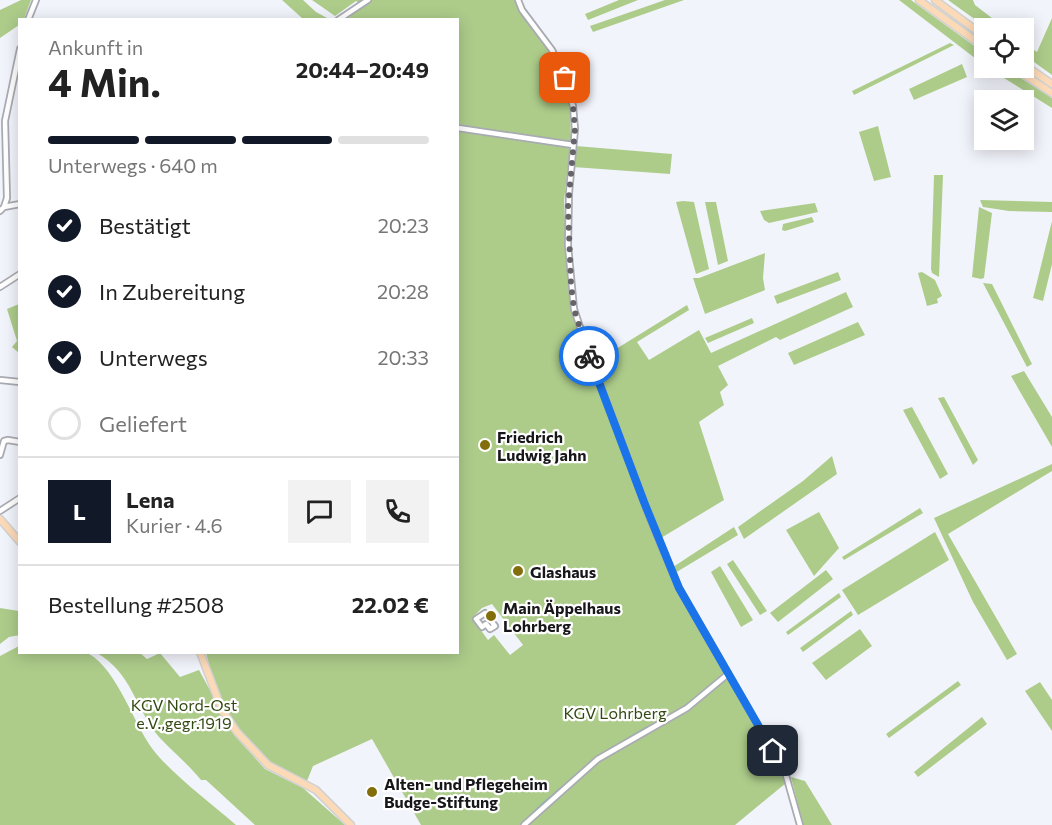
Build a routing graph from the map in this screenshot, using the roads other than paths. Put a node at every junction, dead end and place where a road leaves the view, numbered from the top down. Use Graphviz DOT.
graph roads {
  1 [pos="36,0"];
  2 [pos="368,0"];
  3 [pos="518,0"];
  4 [pos="919,0"];
  5 [pos="935,0"];
  6 [pos="29,18"];
  7 [pos="341,18"];
  8 [pos="974,29"];
  9 [pos="974,40"];
  10 [pos="18,59"];
  11 [pos="1034,72"];
  12 [pos="1029,78"];
  13 [pos="1052,84"];
  14 [pos="1052,93"];
  15 [pos="459,128"];
  16 [pos="573,145"];
  17 [pos="6,160"];
  18 [pos="0,161"];
  19 [pos="18,205"];
  20 [pos="2,209"];
  21 [pos="18,275"];
  22 [pos="0,287"];
  23 [pos="0,380"];
  24 [pos="18,382"];
  25 [pos="18,442"];
  26 [pos="0,455"];
  27 [pos="18,499"];
  28 [pos="0,511"];
  29 [pos="0,519"];
  30 [pos="18,540"];
  31 [pos="201,654"];
  32 [pos="728,674"];
  33 [pos="351,825"];
  34 [pos="524,825"];
  35 [pos="800,825"];
  1 -- 6 [label="street"];
  2 -- 7 [label="street"];
  3 -- 16 [label="street"];
  4 -- 9 [label="main road"];
  5 -- 8 [label="main road"];
  10 -- 17 [label="street"];
  11 -- 13 [label="main road"];
  12 -- 14 [label="main road"];
  15 -- 16 [label="street"];
  16 -- 32 [label="street"];
  17 -- 18 [label="street"];
  17 -- 20 [label="street"];
  19 -- 20 [label="street"];
  21 -- 22 [label="street"];
  23 -- 24 [label="street"];
  25 -- 26 [label="street"];
  27 -- 28 [label="street"];
  29 -- 30 [label="main road"];
  31 -- 33 [label="main road"];
  32 -- 34 [label="street"];
  32 -- 35 [label="street"];
}
